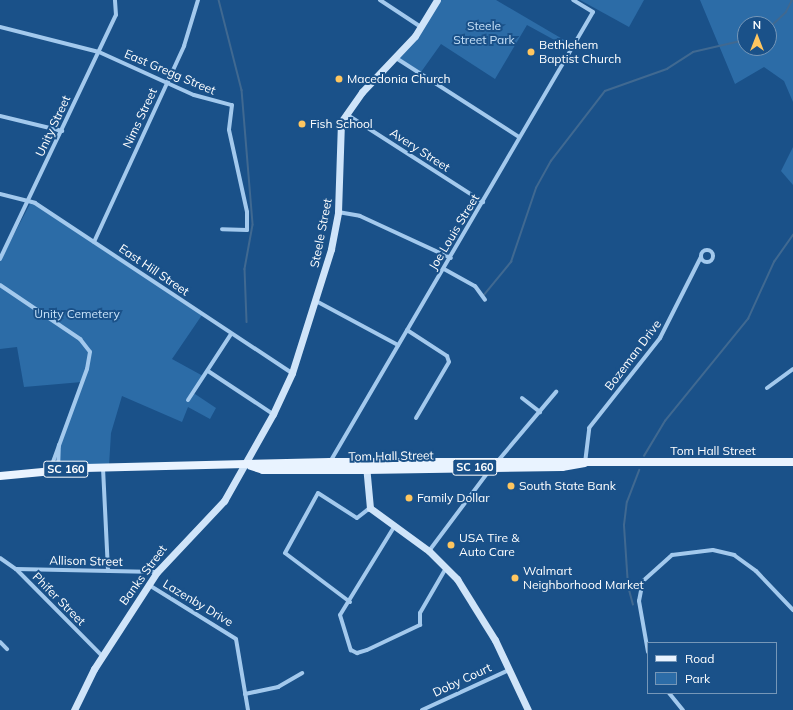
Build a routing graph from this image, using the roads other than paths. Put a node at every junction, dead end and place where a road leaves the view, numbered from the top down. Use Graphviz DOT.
graph roads {
  1 [pos="115,0"];
  2 [pos="198,0"];
  3 [pos="380,0"];
  4 [pos="437,0"];
  5 [pos="573,0"];
  6 [pos="0,27"];
  7 [pos="421,27"];
  8 [pos="99,52"];
  9 [pos="396,58"];
  10 [pos="167,84"];
  11 [pos="346,114"];
  12 [pos="0,116"];
  13 [pos="62,132"];
  14 [pos="519,137"];
  15 [pos="0,194"];
  16 [pos="30,201"];
  17 [pos="483,202"];
  18 [pos="338,212"];
  19 [pos="222,229"];
  20 [pos="94,242"];
  21 [pos="701,257"];
  22 [pos="451,258"];
  23 [pos="0,259"];
  24 [pos="444,269"];
  25 [pos="0,284"];
  26 [pos="485,300"];
  27 [pos="316,301"];
  28 [pos="407,330"];
  29 [pos="231,334"];
  30 [pos="398,345"];
  31 [pos="793,369"];
  32 [pos="208,371"];
  33 [pos="292,373"];
  34 [pos="767,388"];
  35 [pos="556,392"];
  36 [pos="522,398"];
  37 [pos="188,400"];
  38 [pos="540,412"];
  39 [pos="273,414"];
  40 [pos="416,418"];
  41 [pos="60,445"];
  42 [pos="330,462"];
  43 [pos="793,462"];
  44 [pos="585,463"];
  45 [pos="495,464"];
  46 [pos="247,465"];
  47 [pos="366,466"];
  48 [pos="103,467"];
  49 [pos="54,470"];
  50 [pos="0,476"];
  51 [pos="370,508"];
  52 [pos="394,527"];
  53 [pos="428,551"];
  54 [pos="0,558"];
  55 [pos="446,567"];
  56 [pos="16,569"];
  57 [pos="108,571"];
  58 [pos="157,572"];
  59 [pos="149,585"];
  60 [pos="350,602"];
  61 [pos="793,610"];
  62 [pos="0,642"];
  63 [pos="647,646"];
  64 [pos="8,649"];
  65 [pos="102,656"];
  66 [pos="510,669"];
  67 [pos="302,673"];
  68 [pos="245,694"];
  69 [pos="670,694"];
  70 [pos="74,710"];
  71 [pos="248,710"];
  72 [pos="422,710"];
  73 [pos="528,710"];
  74 [pos="683,710"];
  1 -- 8 [label="street, Unity Street"];
  2 -- 10 [label="street, Nims Street"];
  3 -- 7 [label="street"];
  4 -- 7 [label="street, Steele Street"];
  5 -- 14 [label="street, Joe Louis Street"];
  6 -- 8 [label="street, East Gregg Street"];
  7 -- 9 [label="street, Steele Street"];
  8 -- 10 [label="street, East Gregg Street"];
  8 -- 13 [label="street, Unity Street"];
  9 -- 11 [label="street, Steele Street"];
  9 -- 14 [label="street"];
  10 -- 19 [label="street, East Gregg Street"];
  10 -- 20 [label="street, Nims Street"];
  11 -- 17 [label="street, Avery Street"];
  11 -- 18 [label="street, Steele Street"];
  12 -- 13 [label="street"];
  13 -- 16 [label="street, Unity Street"];
  14 -- 17 [label="street, Joe Louis Street"];
  15 -- 16 [label="street, East Hill Street"];
  16 -- 20 [label="street, East Hill Street"];
  16 -- 23 [label="street, Unity Street"];
  17 -- 22 [label="street, Joe Louis Street"];
  18 -- 22 [label="street"];
  18 -- 27 [label="street, Steele Street"];
  20 -- 29 [label="street, East Hill Street"];
  21 -- 44 [label="street, Bozeman Drive"];
  22 -- 24 [label="street, Joe Louis Street"];
  24 -- 26 [label="street"];
  24 -- 28 [label="street, Joe Louis Street"];
  25 -- 41 [label="street"];
  27 -- 30 [label="street"];
  27 -- 33 [label="street, Steele Street"];
  28 -- 30 [label="street, Joe Louis Street"];
  28 -- 40 [label="street"];
  29 -- 32 [label="street"];
  29 -- 33 [label="street, East Hill Street"];
  30 -- 42 [label="street, Joe Louis Street"];
  31 -- 34 [label="street"];
  32 -- 37 [label="street"];
  32 -- 39 [label="street"];
  33 -- 39 [label="street, Steele Street"];
  35 -- 38 [label="street"];
  36 -- 38 [label="street"];
  38 -- 45 [label="street"];
  39 -- 46 [label="street, Steele Street"];
  41 -- 49 [label="street"];
  41 -- 49 [label="street"];
  42 -- 46 [label="main road, Tom Hall Street / SC 160"];
  42 -- 47 [label="main road, Tom Hall Street / SC 160"];
  43 -- 44 [label="main road, Tom Hall Street / SC 160"];
  44 -- 45 [label="main road, Tom Hall Street / SC 160"];
  45 -- 47 [label="main road, Tom Hall Street / SC 160"];
  45 -- 53 [label="street"];
  46 -- 47 [label="main road, Tom Hall Street / SC 160"];
  46 -- 48 [label="main road, Tom Hall Street / SC 160"];
  46 -- 58 [label="street, Banks Street"];
  47 -- 51 [label="street"];
  48 -- 49 [label="main road, Tom Hall Street / SC 160"];
  48 -- 57 [label="street"];
  49 -- 50 [label="main road, Tom Hall Street / SC 160"];
  51 -- 52 [label="street"];
  51 -- 60 [label="street"];
  52 -- 53 [label="street"];
  52 -- 60 [label="street"];
  53 -- 55 [label="street"];
  54 -- 56 [label="street, Phifer Street"];
  55 -- 60 [label="street"];
  55 -- 66 [label="street"];
  56 -- 57 [label="street, Allison Street"];
  56 -- 65 [label="street, Phifer Street"];
  57 -- 58 [label="street, Allison Street"];
  58 -- 59 [label="street, Banks Street"];
  59 -- 65 [label="street, Banks Street"];
  59 -- 68 [label="street, Lazenby Drive"];
  61 -- 63 [label="street"];
  62 -- 64 [label="street"];
  65 -- 70 [label="street, Banks Street"];
  66 -- 72 [label="street, Doby Court"];
  66 -- 73 [label="street"];
  67 -- 68 [label="street"];
  68 -- 71 [label="street, Lazenby Drive"];
  69 -- 74 [label="street"];
}
